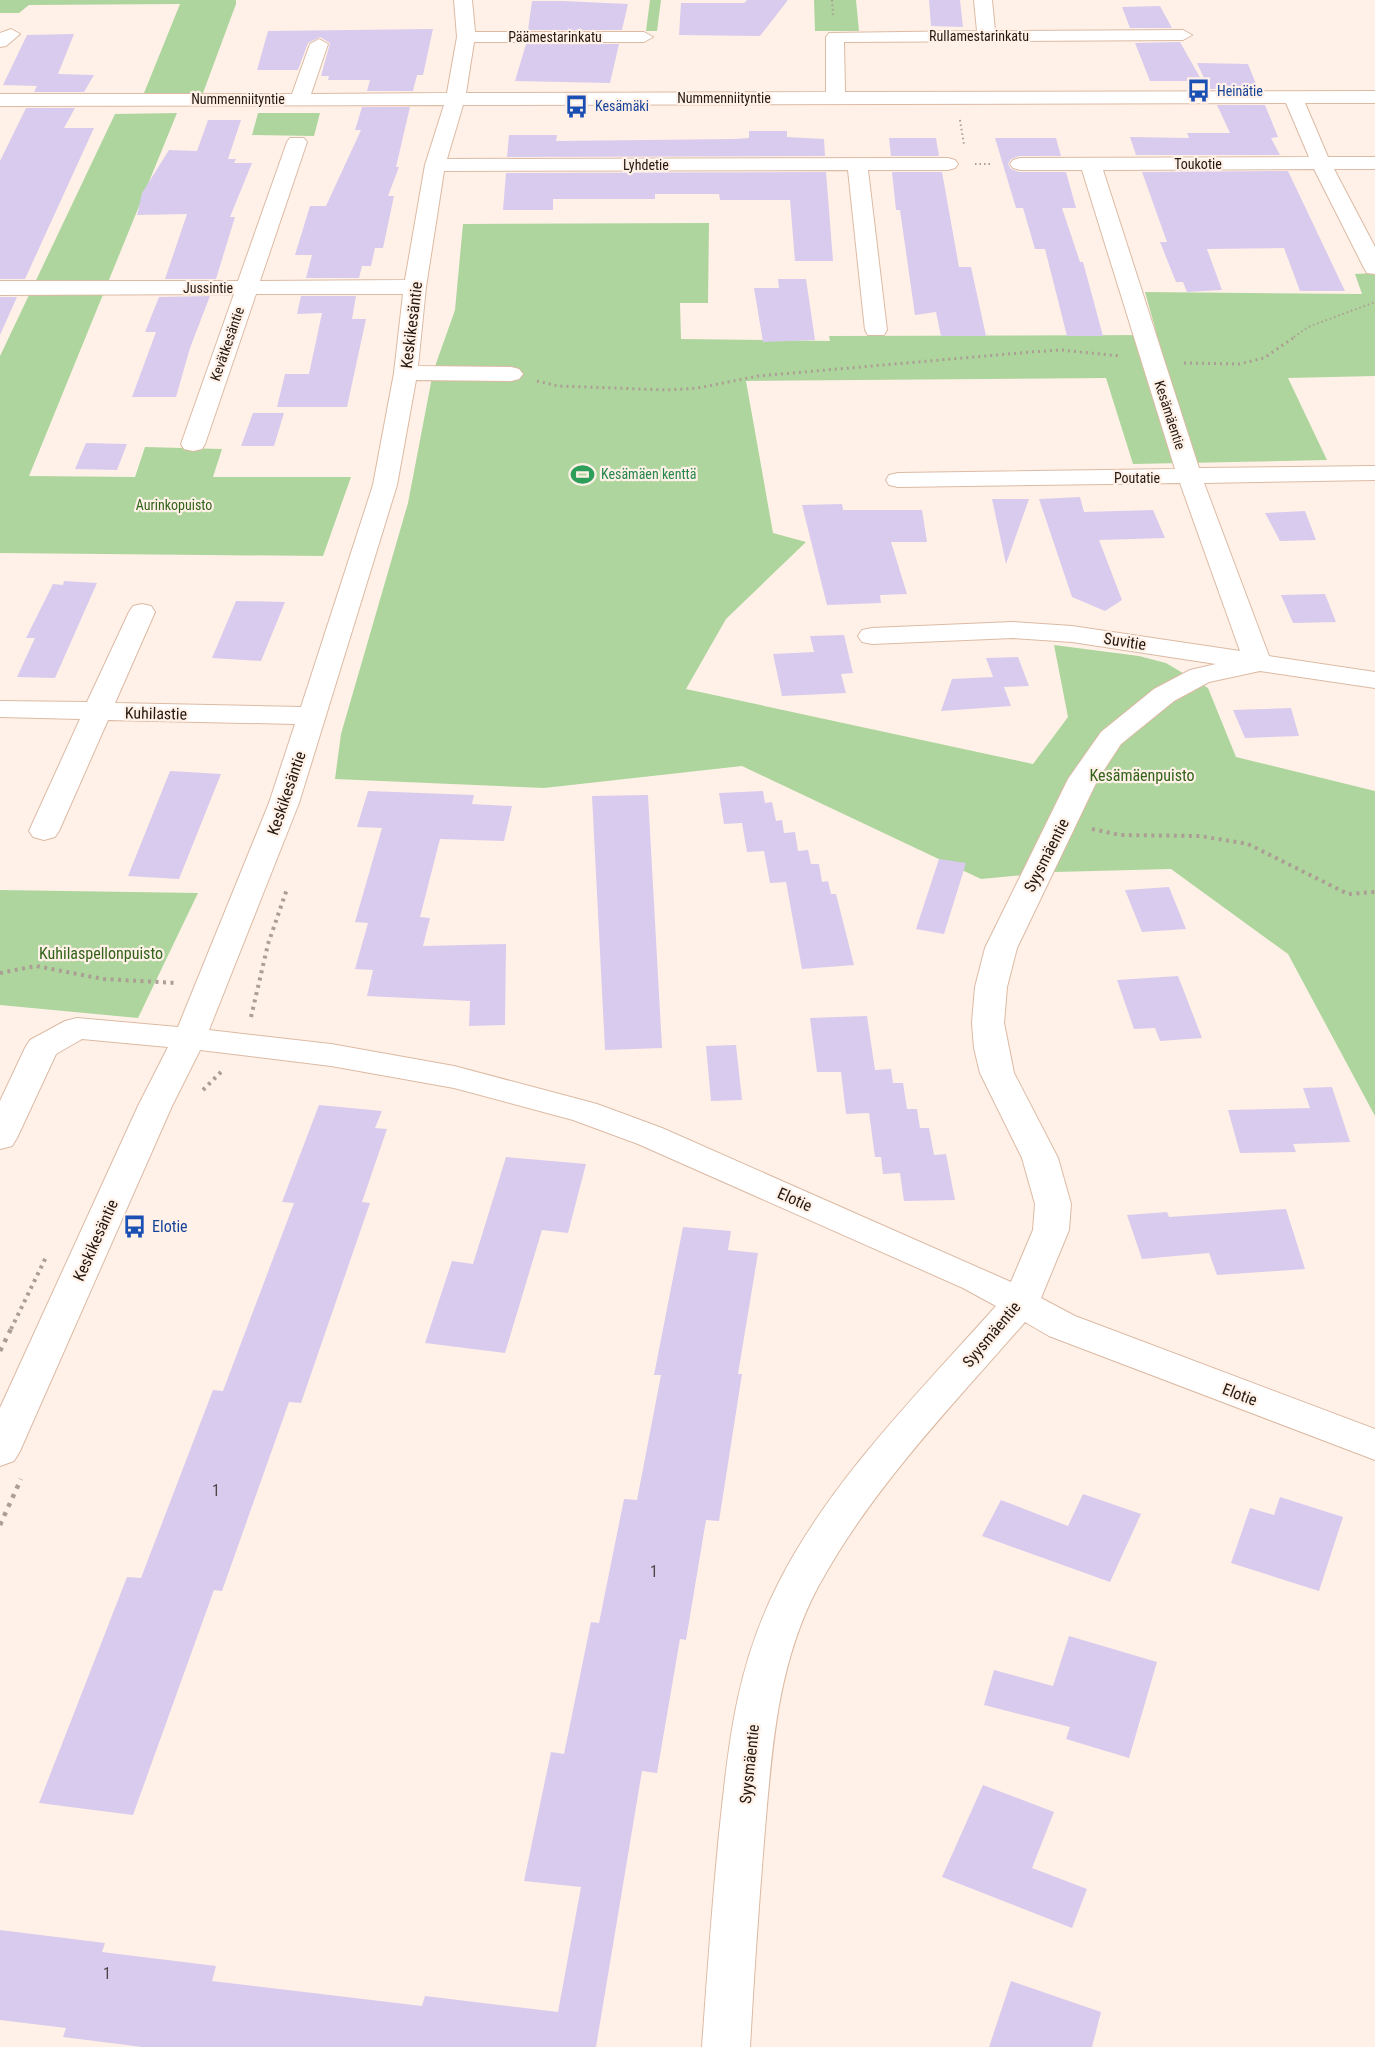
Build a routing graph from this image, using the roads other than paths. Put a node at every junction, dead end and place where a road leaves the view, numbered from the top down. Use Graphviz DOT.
graph roads {
  1 [pos="463,0"];
  2 [pos="983,0"];
  3 [pos="1183,35"];
  4 [pos="987,36"];
  5 [pos="466,37"];
  6 [pos="644,37"];
  7 [pos="319,44"];
  8 [pos="836,97"];
  9 [pos="1375,97"];
  10 [pos="456,98"];
  11 [pos="1293,98"];
  12 [pos="300,99"];
  13 [pos="0,100"];
  14 [pos="297,142"];
  15 [pos="1321,163"];
  16 [pos="1375,163"];
  17 [pos="957,164"];
  18 [pos="1020,164"];
  19 [pos="435,165"];
  20 [pos="857,165"];
  21 [pos="1091,165"];
  22 [pos="1375,268"];
  23 [pos="415,287"];
  24 [pos="0,288"];
  25 [pos="247,288"];
  26 [pos="876,330"];
  27 [pos="406,373"];
  28 [pos="511,374"];
  29 [pos="193,444"];
  30 [pos="1375,473"];
  31 [pos="1190,478"];
  32 [pos="898,480"];
  33 [pos="142,612"];
  34 [pos="872,636"];
  35 [pos="1258,663"];
  36 [pos="1375,680"];
  37 [pos="0,709"];
  38 [pos="98,712"];
  39 [pos="312,716"];
  40 [pos="44,831"];
  41 [pos="190,1037"];
  42 [pos="0,1138"];
  43 [pos="1020,1304"];
  44 [pos="15,1389"];
  45 [pos="1375,1446"];
  46 [pos="0,1451"];
  47 [pos="726,2047"];
  1 -- 5 [label="street, Keskikesäntie"];
  2 -- 4 [label="street"];
  3 -- 4 [label="street, Rullamestarinkatu"];
  4 -- 8 [label="street, Rullamestarinkatu"];
  5 -- 6 [label="street, Päämestarinkatu"];
  5 -- 10 [label="street, Keskikesäntie"];
  7 -- 12 [label="street"];
  8 -- 10 [label="street, Nummenniityntie"];
  8 -- 11 [label="street, Nummenniityntie"];
  9 -- 11 [label="street, Nummenniityntie"];
  10 -- 12 [label="street, Nummenniityntie"];
  10 -- 19 [label="street, Keskikesäntie"];
  11 -- 15 [label="street"];
  12 -- 13 [label="street, Nummenniityntie"];
  14 -- 25 [label="street, Kevätkesäntie"];
  15 -- 16 [label="street, Toukotie"];
  15 -- 21 [label="street, Toukotie"];
  15 -- 22 [label="street"];
  17 -- 20 [label="street, Lyhdetie"];
  18 -- 21 [label="street, Toukotie"];
  19 -- 20 [label="street, Lyhdetie"];
  19 -- 23 [label="street, Keskikesäntie"];
  20 -- 26 [label="street"];
  21 -- 31 [label="street, Kesämäentie"];
  23 -- 25 [label="street, Jussintie"];
  23 -- 27 [label="street, Keskikesäntie"];
  24 -- 25 [label="street, Jussintie"];
  25 -- 29 [label="street, Kevätkesäntie"];
  27 -- 28 [label="street"];
  27 -- 39 [label="street, Keskikesäntie"];
  30 -- 31 [label="street, Poutatie"];
  31 -- 32 [label="street, Poutatie"];
  31 -- 35 [label="street, Kesämäentie"];
  33 -- 38 [label="street"];
  34 -- 35 [label="street, Suvitie"];
  35 -- 36 [label="street, Suvitie"];
  35 -- 43 [label="street, Syysmäentie"];
  37 -- 38 [label="street, Kuhilastie"];
  38 -- 39 [label="street, Kuhilastie"];
  38 -- 40 [label="street"];
  39 -- 41 [label="street, Keskikesäntie"];
  41 -- 42 [label="street, Elotie"];
  41 -- 43 [label="street, Elotie"];
  41 -- 44 [label="street, Keskikesäntie"];
  43 -- 45 [label="street, Elotie"];
  43 -- 47 [label="street, Syysmäentie"];
  44 -- 46 [label="street, Keskikesäntie"];
}
